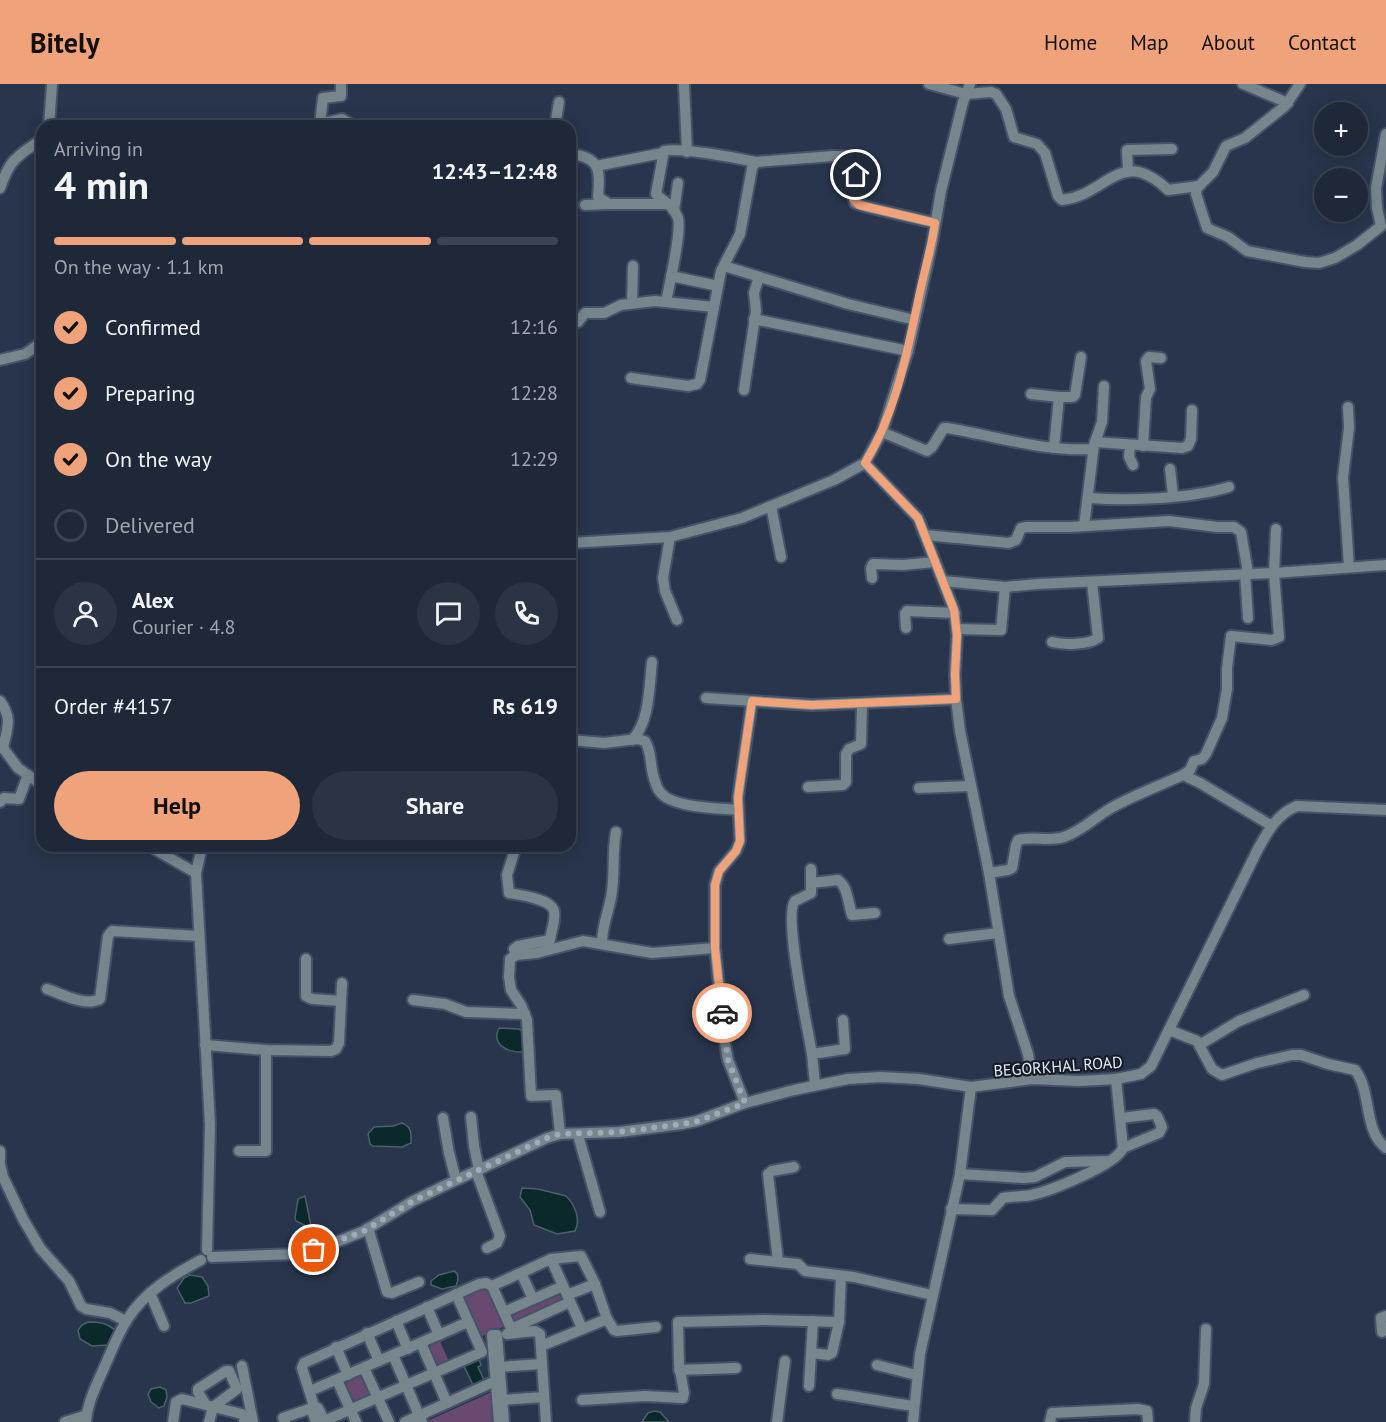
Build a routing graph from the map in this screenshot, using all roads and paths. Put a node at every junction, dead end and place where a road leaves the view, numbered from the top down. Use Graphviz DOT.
graph roads {
  1 [pos="52,84"];
  2 [pos="341,84"];
  3 [pos="684,84"];
  4 [pos="1243,84"];
  5 [pos="1300,84"];
  6 [pos="936,85"];
  7 [pos="968,89"];
  8 [pos="559,102"];
  9 [pos="1288,103"];
  10 [pos="49,120"];
  11 [pos="317,120"];
  12 [pos="556,120"];
  13 [pos="1386,134"];
  14 [pos="36,143"];
  15 [pos="1172,149"];
  16 [pos="687,152"];
  17 [pos="663,153"];
  18 [pos="576,155"];
  19 [pos="756,162"];
  20 [pos="596,166"];
  21 [pos="1128,171"];
  22 [pos="678,183"];
  23 [pos="1199,186"];
  24 [pos="0,188"];
  25 [pos="609,204"];
  26 [pos="585,206"];
  27 [pos="672,208"];
  28 [pos="935,223"];
  29 [pos="1384,230"];
  30 [pos="633,266"];
  31 [pos="724,266"];
  32 [pos="671,276"];
  33 [pos="759,277"];
  34 [pos="718,286"];
  35 [pos="666,302"];
  36 [pos="632,303"];
  37 [pos="714,307"];
  38 [pos="754,319"];
  39 [pos="915,320"];
  40 [pos="576,322"];
  41 [pos="36,346"];
  42 [pos="908,351"];
  43 [pos="1080,357"];
  44 [pos="1161,358"];
  45 [pos="0,360"];
  46 [pos="631,378"];
  47 [pos="1104,386"];
  48 [pos="744,390"];
  49 [pos="1031,394"];
  50 [pos="1059,397"];
  51 [pos="1348,407"];
  52 [pos="1192,410"];
  53 [pos="882,432"];
  54 [pos="1094,445"];
  55 [pos="1130,445"];
  56 [pos="1143,446"];
  57 [pos="1054,448"];
  58 [pos="865,463"];
  59 [pos="1133,465"];
  60 [pos="1170,469"];
  61 [pos="1229,486"];
  62 [pos="1173,495"];
  63 [pos="1089,498"];
  64 [pos="771,506"];
  65 [pos="1084,526"];
  66 [pos="1276,529"];
  67 [pos="925,535"];
  68 [pos="670,537"];
  69 [pos="576,543"];
  70 [pos="781,556"];
  71 [pos="935,562"];
  72 [pos="1386,565"];
  73 [pos="1349,567"];
  74 [pos="1246,573"];
  75 [pos="1274,573"];
  76 [pos="872,578"];
  77 [pos="943,581"];
  78 [pos="1092,582"];
  79 [pos="1005,587"];
  80 [pos="955,613"];
  81 [pos="1248,618"];
  82 [pos="677,620"];
  83 [pos="906,628"];
  84 [pos="957,629"];
  85 [pos="1052,642"];
  86 [pos="652,662"];
  87 [pos="706,698"];
  88 [pos="956,699"];
  89 [pos="0,701"];
  90 [pos="752,701"];
  91 [pos="862,704"];
  92 [pos="632,740"];
  93 [pos="576,741"];
  94 [pos="1,748"];
  95 [pos="28,775"];
  96 [pos="1183,776"];
  97 [pos="36,780"];
  98 [pos="808,786"];
  99 [pos="971,786"];
  100 [pos="920,788"];
  101 [pos="0,802"];
  102 [pos="738,810"];
  103 [pos="1386,810"];
  104 [pos="1272,826"];
  105 [pos="616,832"];
  106 [pos="159,852"];
  107 [pos="201,852"];
  108 [pos="514,852"];
  109 [pos="812,869"];
  110 [pos="196,873"];
  111 [pos="989,873"];
  112 [pos="811,883"];
  113 [pos="875,913"];
  114 [pos="999,933"];
  115 [pos="199,936"];
  116 [pos="949,939"];
  117 [pos="602,943"];
  118 [pos="715,948"];
  119 [pos="516,955"];
  120 [pos="306,959"];
  121 [pos="342,983"];
  122 [pos="47,990"];
  123 [pos="1304,995"];
  124 [pos="413,1000"];
  125 [pos="341,1001"];
  126 [pos="525,1014"];
  127 [pos="843,1020"];
  128 [pos="1169,1030"];
  129 [pos="1201,1044"];
  130 [pos="205,1045"];
  131 [pos="266,1050"];
  132 [pos="812,1053"];
  133 [pos="1032,1079"];
  134 [pos="1116,1079"];
  135 [pos="815,1084"];
  136 [pos="970,1087"];
  137 [pos="745,1103"];
  138 [pos="471,1117"];
  139 [pos="442,1118"];
  140 [pos="1121,1118"];
  141 [pos="560,1134"];
  142 [pos="578,1135"];
  143 [pos="1122,1148"];
  144 [pos="1386,1148"];
  145 [pos="0,1151"];
  146 [pos="239,1151"];
  147 [pos="1110,1161"];
  148 [pos="0,1162"];
  149 [pos="794,1167"];
  150 [pos="478,1170"];
  151 [pos="960,1174"];
  152 [pos="456,1180"];
  153 [pos="951,1209"];
  154 [pos="600,1212"];
  155 [pos="369,1228"];
  156 [pos="487,1248"];
  157 [pos="207,1255"];
  158 [pos="551,1259"];
  159 [pos="750,1259"];
  160 [pos="778,1262"];
  161 [pos="521,1273"];
  162 [pos="841,1275"];
  163 [pos="419,1282"];
  164 [pos="595,1284"];
  165 [pos="492,1286"];
  166 [pos="150,1293"];
  167 [pos="456,1294"];
  168 [pos="567,1294"];
  169 [pos="932,1295"];
  170 [pos="533,1299"];
  171 [pos="427,1307"];
  172 [pos="504,1312"];
  173 [pos="1386,1316"];
  174 [pos="608,1319"];
  175 [pos="126,1321"];
  176 [pos="396,1321"];
  177 [pos="813,1321"];
  178 [pos="468,1322"];
  179 [pos="839,1322"];
  180 [pos="164,1326"];
  181 [pos="656,1327"];
  182 [pos="582,1328"];
  183 [pos="1206,1329"];
  184 [pos="512,1331"];
  185 [pos="1382,1332"];
  186 [pos="367,1333"];
  187 [pos="439,1335"];
  188 [pos="494,1335"];
  189 [pos="477,1342"];
  190 [pos="421,1343"];
  191 [pos="541,1346"];
  192 [pos="336,1347"];
  193 [pos="408,1349"];
  194 [pos="812,1353"];
  195 [pos="393,1355"];
  196 [pos="379,1361"];
  197 [pos="785,1361"];
  198 [pos="541,1364"];
  199 [pos="877,1365"];
  200 [pos="242,1366"];
  201 [pos="500,1367"];
  202 [pos="364,1368"];
  203 [pos="736,1368"];
  204 [pos="679,1370"];
  205 [pos="434,1373"];
  206 [pos="916,1375"];
  207 [pos="342,1378"];
  208 [pos="498,1383"];
  209 [pos="406,1385"];
  210 [pos="809,1386"];
  211 [pos="310,1391"];
  212 [pos="837,1394"];
  213 [pos="544,1397"];
  214 [pos="378,1398"];
  215 [pos="502,1400"];
  216 [pos="582,1400"];
  217 [pos="447,1403"];
  218 [pos="209,1406"];
  219 [pos="914,1406"];
  220 [pos="313,1407"];
  221 [pos="350,1410"];
  222 [pos="86,1419"];
  223 [pos="420,1420"];
  224 [pos="281,1421"];
  225 [pos="65,1422"];
  226 [pos="175,1422"];
  227 [pos="209,1422"];
  228 [pos="244,1422"];
  229 [pos="253,1422"];
  230 [pos="316,1422"];
  231 [pos="325,1422"];
  232 [pos="356,1422"];
  233 [pos="389,1422"];
  234 [pos="405,1422"];
  235 [pos="499,1422"];
  236 [pos="504,1422"];
  237 [pos="546,1422"];
  238 [pos="777,1422"];
  239 [pos="913,1422"];
  240 [pos="1050,1422"];
  241 [pos="1148,1422"];
  242 [pos="1195,1422"];
  1 -- 10 [label="street"];
  2 -- 11 [label="street"];
  3 -- 16 [label="street"];
  4 -- 9 [label="street"];
  5 -- 9 [label="street"];
  6 -- 7 [label="street"];
  7 -- 21 [label="street"];
  7 -- 28 [label="street"];
  8 -- 12 [label="street"];
  9 -- 23 [label="street"];
  13 -- 29 [label="street"];
  14 -- 24 [label="street"];
  15 -- 21 [label="street"];
  16 -- 17 [label="street"];
  16 -- 19 [label="street"];
  17 -- 20 [label="street"];
  17 -- 27 [label="street"];
  18 -- 20 [label="street"];
  19 -- 28 [label="street"];
  19 -- 31 [label="street"];
  20 -- 25 [label="street"];
  21 -- 23 [label="street"];
  22 -- 27 [label="street"];
  23 -- 29 [label="street"];
  25 -- 26 [label="street"];
  25 -- 27 [label="street"];
  27 -- 32 [label="street"];
  28 -- 39 [label="street"];
  30 -- 36 [label="street"];
  31 -- 33 [label="street"];
  31 -- 34 [label="street"];
  32 -- 34 [label="street"];
  32 -- 35 [label="street"];
  33 -- 38 [label="street"];
  33 -- 39 [label="street"];
  34 -- 37 [label="street"];
  35 -- 36 [label="street"];
  35 -- 37 [label="street"];
  36 -- 40 [label="street"];
  37 -- 46 [label="street"];
  38 -- 42 [label="street"];
  38 -- 48 [label="street"];
  39 -- 42 [label="street"];
  41 -- 45 [label="street"];
  42 -- 53 [label="street"];
  43 -- 50 [label="street"];
  44 -- 56 [label="street"];
  47 -- 54 [label="street"];
  49 -- 50 [label="street"];
  50 -- 57 [label="street"];
  51 -- 73 [label="street"];
  52 -- 56 [label="street"];
  53 -- 57 [label="street"];
  53 -- 58 [label="street"];
  54 -- 55 [label="street"];
  54 -- 57 [label="street"];
  54 -- 63 [label="street"];
  55 -- 56 [label="street"];
  55 -- 59 [label="street"];
  58 -- 64 [label="street"];
  58 -- 67 [label="street"];
  60 -- 62 [label="street"];
  61 -- 62 [label="street"];
  62 -- 63 [label="street"];
  63 -- 65 [label="street"];
  64 -- 68 [label="street"];
  64 -- 70 [label="street"];
  65 -- 67 [label="street"];
  65 -- 74 [label="street"];
  66 -- 75 [label="street"];
  67 -- 71 [label="street"];
  68 -- 69 [label="street"];
  68 -- 82 [label="street"];
  71 -- 76 [label="street"];
  71 -- 77 [label="street"];
  72 -- 73 [label="street"];
  73 -- 75 [label="street"];
  74 -- 75 [label="street"];
  74 -- 78 [label="street"];
  74 -- 81 [label="street"];
  75 -- 96 [label="street"];
  77 -- 79 [label="street"];
  77 -- 80 [label="street"];
  78 -- 79 [label="street"];
  78 -- 85 [label="street"];
  79 -- 84 [label="street"];
  80 -- 83 [label="street"];
  80 -- 84 [label="street"];
  84 -- 88 [label="street"];
  86 -- 92 [label="street"];
  87 -- 90 [label="street"];
  88 -- 91 [label="street"];
  88 -- 99 [label="street"];
  89 -- 94 [label="street"];
  90 -- 91 [label="street"];
  90 -- 102 [label="street"];
  91 -- 98 [label="street"];
  92 -- 93 [label="street"];
  92 -- 102 [label="street"];
  94 -- 95 [label="street"];
  95 -- 97 [label="street"];
  95 -- 101 [label="street"];
  96 -- 104 [label="street"];
  96 -- 111 [label="street"];
  99 -- 100 [label="street"];
  99 -- 111 [label="street"];
  102 -- 118 [label="street"];
  103 -- 104 [label="street, BEGORKHAL ROAD"];
  104 -- 128 [label="street, BEGORKHAL ROAD"];
  105 -- 117 [label="street"];
  106 -- 110 [label="street"];
  107 -- 110 [label="street"];
  108 -- 119 [label="street"];
  109 -- 112 [label="street"];
  110 -- 115 [label="street"];
  111 -- 114 [label="street"];
  112 -- 113 [label="street"];
  112 -- 132 [label="street"];
  114 -- 116 [label="street"];
  114 -- 133 [label="street"];
  115 -- 122 [label="street"];
  115 -- 130 [label="street"];
  117 -- 118 [label="street"];
  117 -- 119 [label="street"];
  118 -- 137 [label="street"];
  119 -- 126 [label="street"];
  120 -- 125 [label="street"];
  121 -- 125 [label="street"];
  123 -- 129 [label="street"];
  124 -- 126 [label="street"];
  125 -- 131 [label="street"];
  126 -- 141 [label="street"];
  127 -- 132 [label="street"];
  128 -- 129 [label="street"];
  128 -- 134 [label="street, BEGORKHAL ROAD"];
  129 -- 144 [label="street"];
  130 -- 131 [label="street"];
  130 -- 157 [label="street"];
  131 -- 146 [label="street"];
  132 -- 135 [label="street"];
  133 -- 134 [label="street, BEGORKHAL ROAD"];
  133 -- 136 [label="street, BEGORKHAL ROAD"];
  134 -- 140 [label="street"];
  135 -- 136 [label="street, BEGORKHAL ROAD"];
  135 -- 137 [label="street, BEGORKHAL ROAD"];
  136 -- 151 [label="street"];
  137 -- 142 [label="street, BEGORKHAL ROAD"];
  138 -- 150 [label="street"];
  139 -- 152 [label="street"];
  140 -- 143 [label="street"];
  140 -- 143 [label="street"];
  141 -- 142 [label="street, BEGORKHAL ROAD"];
  141 -- 150 [label="street, BEGORKHAL ROAD"];
  142 -- 154 [label="street"];
  143 -- 147 [label="street"];
  145 -- 148 [label="street"];
  147 -- 151 [label="street"];
  147 -- 153 [label="street"];
  148 -- 175 [label="street"];
  149 -- 160 [label="street"];
  150 -- 152 [label="street, BEGORKHAL ROAD"];
  150 -- 156 [label="street"];
  151 -- 153 [label="street"];
  152 -- 155 [label="street, BEGORKHAL ROAD"];
  153 -- 169 [label="street"];
  155 -- 157 [label="street, BEGORKHAL ROAD"];
  155 -- 163 [label="street"];
  157 -- 166 [label="street"];
  158 -- 161 [label="street"];
  158 -- 164 [label="street"];
  158 -- 168 [label="street"];
  159 -- 160 [label="street"];
  160 -- 162 [label="street"];
  161 -- 165 [label="street"];
  161 -- 170 [label="street"];
  162 -- 169 [label="street"];
  162 -- 179 [label="street"];
  164 -- 168 [label="street"];
  164 -- 174 [label="street"];
  165 -- 167 [label="street"];
  165 -- 172 [label="street"];
  166 -- 175 [label="street"];
  166 -- 180 [label="street"];
  167 -- 171 [label="street"];
  167 -- 178 [label="street"];
  168 -- 170 [label="street"];
  168 -- 182 [label="street"];
  168 -- 184 [label="street"];
  169 -- 206 [label="street"];
  170 -- 172 [label="street"];
  171 -- 176 [label="street"];
  171 -- 187 [label="street"];
  172 -- 184 [label="street"];
  173 -- 185 [label="street"];
  174 -- 181 [label="street"];
  174 -- 182 [label="street"];
  175 -- 222 [label="street"];
  176 -- 186 [label="street"];
  176 -- 193 [label="street"];
  177 -- 179 [label="street"];
  177 -- 194 [label="street"];
  177 -- 204 [label="street"];
  178 -- 187 [label="street"];
  178 -- 189 [label="street"];
  179 -- 194 [label="street"];
  182 -- 191 [label="street"];
  183 -- 242 [label="street"];
  184 -- 188 [label="street"];
  184 -- 191 [label="street"];
  186 -- 192 [label="street"];
  186 -- 196 [label="street"];
  187 -- 190 [label="street"];
  188 -- 189 [label="street"];
  188 -- 201 [label="street"];
  188 -- 208 [label="street"];
  189 -- 205 [label="street"];
  190 -- 193 [label="street"];
  190 -- 205 [label="street"];
  191 -- 198 [label="street"];
  192 -- 207 [label="street"];
  192 -- 211 [label="street"];
  193 -- 195 [label="street"];
  194 -- 210 [label="street"];
  195 -- 196 [label="street"];
  195 -- 209 [label="street"];
  196 -- 202 [label="street"];
  197 -- 238 [label="street"];
  198 -- 201 [label="street"];
  198 -- 213 [label="street"];
  199 -- 206 [label="street"];
  200 -- 229 [label="street"];
  201 -- 208 [label="street"];
  202 -- 207 [label="street"];
  202 -- 214 [label="street"];
  203 -- 204 [label="street"];
  204 -- 216 [label="street"];
  205 -- 209 [label="street"];
  205 -- 217 [label="street"];
  206 -- 219 [label="street"];
  207 -- 211 [label="street"];
  207 -- 221 [label="street"];
  208 -- 215 [label="street"];
  208 -- 217 [label="street"];
  208 -- 223 [label="street"];
  208 -- 235 [label="street"];
  209 -- 214 [label="street"];
  209 -- 223 [label="street"];
  211 -- 220 [label="street"];
  212 -- 219 [label="street"];
  213 -- 215 [label="street"];
  213 -- 237 [label="street"];
  214 -- 221 [label="street"];
  214 -- 233 [label="street"];
  215 -- 236 [label="street"];
  217 -- 223 [label="street"];
  218 -- 226 [label="street"];
  218 -- 227 [label="street"];
  218 -- 228 [label="street"];
  219 -- 239 [label="street"];
  220 -- 224 [label="street"];
  220 -- 230 [label="street"];
  220 -- 231 [label="street"];
  221 -- 231 [label="street"];
  221 -- 232 [label="street"];
  222 -- 225 [label="street"];
  223 -- 234 [label="street"];
  240 -- 241 [label="street"];
}
